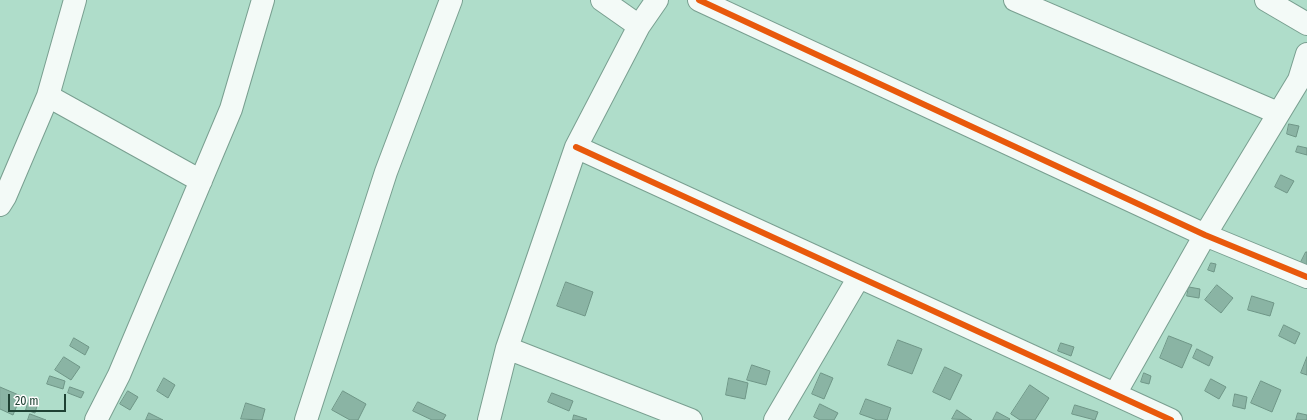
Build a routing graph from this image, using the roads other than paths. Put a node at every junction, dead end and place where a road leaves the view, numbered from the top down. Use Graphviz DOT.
graph roads {
  1 [pos="75,0"];
  2 [pos="263,0"];
  3 [pos="452,0"];
  4 [pos="602,0"];
  5 [pos="656,0"];
  6 [pos="699,0"];
  7 [pos="1015,0"];
  8 [pos="1266,0"];
  9 [pos="1307,24"];
  10 [pos="639,26"];
  11 [pos="1307,54"];
  12 [pos="1303,82"];
  13 [pos="48,96"];
  14 [pos="1278,113"];
  15 [pos="576,147"];
  16 [pos="201,181"];
  17 [pos="0,205"];
  18 [pos="1205,235"];
  19 [pos="859,276"];
  20 [pos="1307,277"];
  21 [pos="507,348"];
  22 [pos="1115,394"];
  23 [pos="96,420"];
  24 [pos="306,420"];
  25 [pos="489,420"];
  26 [pos="691,420"];
  27 [pos="775,420"];
  28 [pos="1171,420"];
  1 -- 13 [label="street"];
  2 -- 16 [label="street"];
  3 -- 24 [label="street"];
  4 -- 10 [label="street"];
  5 -- 10 [label="street"];
  6 -- 18 [label="street"];
  7 -- 14 [label="street"];
  8 -- 9 [label="street"];
  10 -- 15 [label="street"];
  11 -- 12 [label="street"];
  12 -- 14 [label="street"];
  13 -- 16 [label="street"];
  13 -- 17 [label="street"];
  14 -- 18 [label="street"];
  15 -- 19 [label="street"];
  15 -- 21 [label="street"];
  16 -- 23 [label="street"];
  18 -- 20 [label="street"];
  18 -- 22 [label="street"];
  19 -- 22 [label="street"];
  19 -- 27 [label="street"];
  21 -- 25 [label="street"];
  21 -- 26 [label="street"];
  22 -- 28 [label="street"];
}
